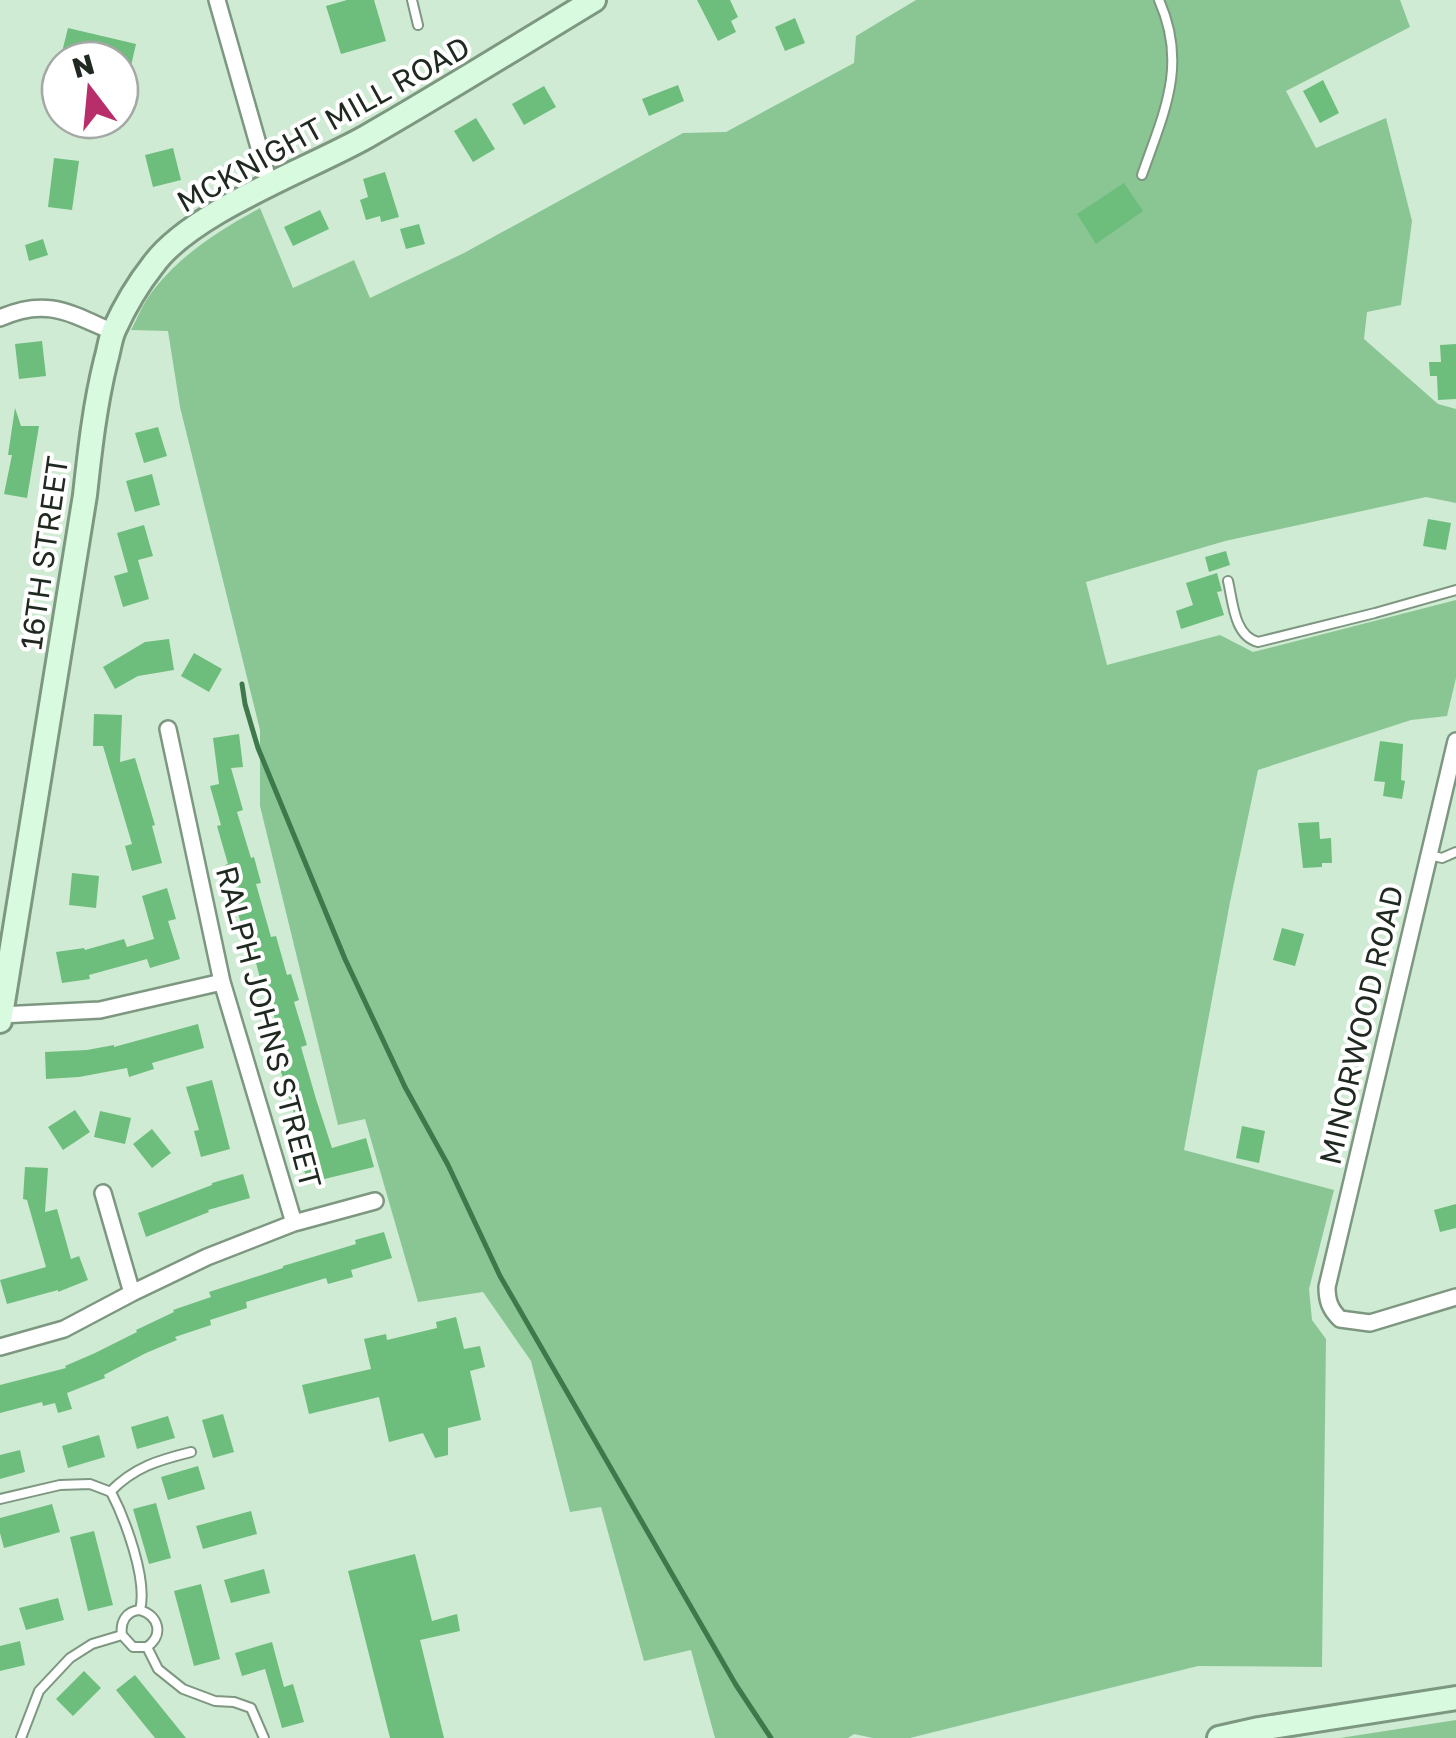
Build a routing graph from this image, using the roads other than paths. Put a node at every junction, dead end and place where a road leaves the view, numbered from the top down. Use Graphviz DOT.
graph roads {
  1 [pos="218,0"];
  2 [pos="412,0"];
  3 [pos="594,0"];
  4 [pos="1159,0"];
  5 [pos="564,8"];
  6 [pos="418,24"];
  7 [pos="1142,175"];
  8 [pos="270,186"];
  9 [pos="0,318"];
  10 [pos="113,332"];
  11 [pos="1228,581"];
  12 [pos="1456,590"];
  13 [pos="168,728"];
  14 [pos="1456,742"];
  15 [pos="1456,852"];
  16 [pos="1429,855"];
  17 [pos="222,982"];
  18 [pos="0,1017"];
  19 [pos="103,1193"];
  20 [pos="375,1202"];
  21 [pos="294,1223"];
  22 [pos="132,1292"];
  23 [pos="1456,1297"];
  24 [pos="0,1347"];
  25 [pos="191,1452"];
  26 [pos="110,1492"];
  27 [pos="0,1499"];
  28 [pos="140,1610"];
  29 [pos="122,1635"];
  30 [pos="148,1647"];
  31 [pos="1456,1698"];
  32 [pos="21,1738"];
  33 [pos="264,1738"];
  34 [pos="1219,1738"];
  1 -- 8 [label="street"];
  2 -- 6 [label="lane"];
  3 -- 5 [label="street, MCKNIGHT MILL ROAD"];
  4 -- 7 [label="lane"];
  5 -- 8 [label="street, MCKNIGHT MILL ROAD"];
  8 -- 10 [label="street, MCKNIGHT MILL ROAD"];
  9 -- 10 [label="street"];
  10 -- 18 [label="street, 16TH STREET"];
  11 -- 12 [label="lane"];
  13 -- 17 [label="street, RALPH JOHNS STREET"];
  14 -- 16 [label="street, MINORWOOD ROAD"];
  15 -- 16 [label="lane"];
  16 -- 23 [label="street, MINORWOOD ROAD"];
  17 -- 18 [label="street"];
  17 -- 21 [label="street, RALPH JOHNS STREET"];
  19 -- 22 [label="street"];
  20 -- 21 [label="street"];
  21 -- 22 [label="street"];
  22 -- 24 [label="street"];
  25 -- 26 [label="lane"];
  26 -- 27 [label="lane"];
  26 -- 28 [label="lane"];
  28 -- 29 [label="lane"];
  28 -- 30 [label="lane"];
  29 -- 30 [label="lane"];
  29 -- 32 [label="lane"];
  30 -- 33 [label="lane"];
  31 -- 34 [label="street"];
}
